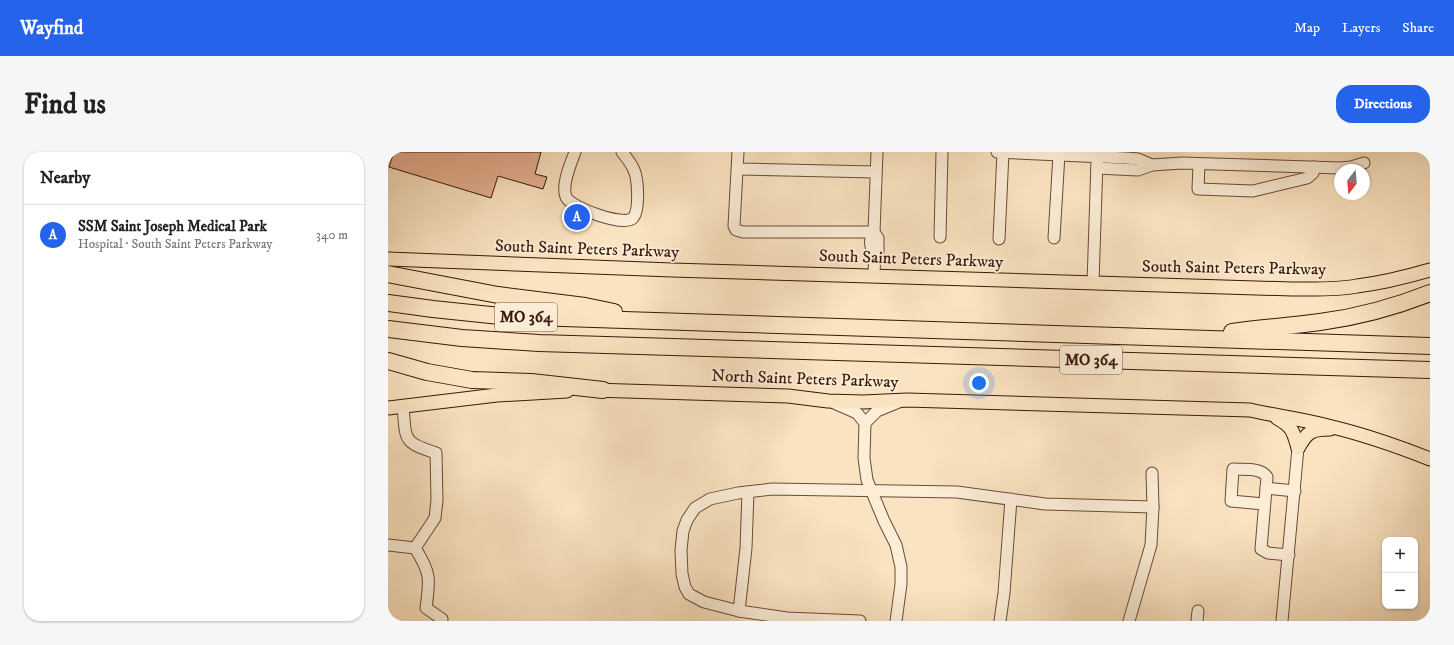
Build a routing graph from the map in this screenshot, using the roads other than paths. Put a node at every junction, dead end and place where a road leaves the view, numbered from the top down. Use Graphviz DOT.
graph roads {
  1 [pos="575,152"];
  2 [pos="622,152"];
  3 [pos="738,152"];
  4 [pos="876,152"];
  5 [pos="942,152"];
  6 [pos="997,152"];
  7 [pos="1003,152"];
  8 [pos="1059,154"];
  9 [pos="1097,154"];
  10 [pos="1364,163"];
  11 [pos="1199,164"];
  12 [pos="1152,165"];
  13 [pos="1314,167"];
  14 [pos="1097,168"];
  15 [pos="738,169"];
  16 [pos="875,172"];
  17 [pos="874,232"];
  18 [pos="940,236"];
  19 [pos="1054,238"];
  20 [pos="999,239"];
  21 [pos="388,259"];
  22 [pos="1430,270"];
  23 [pos="388,274"];
  24 [pos="874,276"];
  25 [pos="1093,283"];
  26 [pos="1430,294"];
  27 [pos="388,303"];
  28 [pos="665,321"];
  29 [pos="388,329"];
  30 [pos="1194,338"];
  31 [pos="1430,346"];
  32 [pos="388,361"];
  33 [pos="1430,370"];
  34 [pos="603,390"];
  35 [pos="828,400"];
  36 [pos="900,401"];
  37 [pos="403,406"];
  38 [pos="388,408"];
  39 [pos="1270,414"];
  40 [pos="865,424"];
  41 [pos="1340,429"];
  42 [pos="1298,448"];
  43 [pos="1430,459"];
  44 [pos="1152,473"];
  45 [pos="1266,488"];
  46 [pos="871,490"];
  47 [pos="1295,491"];
  48 [pos="748,492"];
  49 [pos="1011,499"];
  50 [pos="1264,504"];
  51 [pos="1153,507"];
  52 [pos="388,545"];
  53 [pos="415,548"];
  54 [pos="1289,556"];
  55 [pos="739,611"];
  56 [pos="442,619"];
  57 [pos="860,621"];
  58 [pos="896,621"];
  59 [pos="1000,621"];
  60 [pos="1129,621"];
  61 [pos="1282,621"];
  1 -- 2 [label="street"];
  3 -- 15 [label="street"];
  4 -- 16 [label="street"];
  5 -- 18 [label="street"];
  6 -- 7 [label="street"];
  7 -- 8 [label="street"];
  7 -- 20 [label="street"];
  8 -- 9 [label="street"];
  8 -- 19 [label="street"];
  9 -- 12 [label="street"];
  9 -- 14 [label="street"];
  10 -- 13 [label="street"];
  11 -- 12 [label="street"];
  11 -- 13 [label="street"];
  11 -- 13 [label="street"];
  12 -- 14 [label="street"];
  14 -- 25 [label="street"];
  15 -- 16 [label="street"];
  15 -- 17 [label="street"];
  16 -- 17 [label="street"];
  17 -- 24 [label="street"];
  21 -- 24 [label="main road, South Saint Peters Parkway"];
  22 -- 25 [label="main road, South Saint Peters Parkway"];
  23 -- 28 [label="highway"];
  24 -- 25 [label="main road, South Saint Peters Parkway"];
  26 -- 30 [label="highway"];
  27 -- 28 [label="highway, MO 364"];
  28 -- 30 [label="highway, MO 364"];
  29 -- 33 [label="highway, MO 364"];
  30 -- 31 [label="highway, MO 364"];
  32 -- 34 [label="highway"];
  34 -- 35 [label="main road, North Saint Peters Parkway"];
  34 -- 37 [label="main road, North Saint Peters Parkway"];
  35 -- 36 [label="main road, North Saint Peters Parkway"];
  35 -- 40 [label="street"];
  36 -- 39 [label="main road, North Saint Peters Parkway"];
  36 -- 40 [label="street"];
  37 -- 38 [label="main road, North Saint Peters Parkway"];
  37 -- 53 [label="street"];
  39 -- 41 [label="main road, North Saint Peters Parkway"];
  39 -- 42 [label="main road"];
  40 -- 46 [label="street"];
  41 -- 42 [label="main road"];
  41 -- 43 [label="main road, North Saint Peters Parkway"];
  42 -- 47 [label="street"];
  44 -- 51 [label="street"];
  45 -- 47 [label="street"];
  45 -- 50 [label="street"];
  45 -- 50 [label="street"];
  46 -- 48 [label="street"];
  46 -- 49 [label="street"];
  46 -- 58 [label="street"];
  47 -- 54 [label="street"];
  48 -- 55 [label="street"];
  48 -- 55 [label="street"];
  49 -- 51 [label="street"];
  49 -- 59 [label="street"];
  50 -- 54 [label="street"];
  51 -- 60 [label="street"];
  52 -- 53 [label="street"];
  53 -- 56 [label="street"];
  54 -- 61 [label="street"];
  55 -- 57 [label="street"];
}
